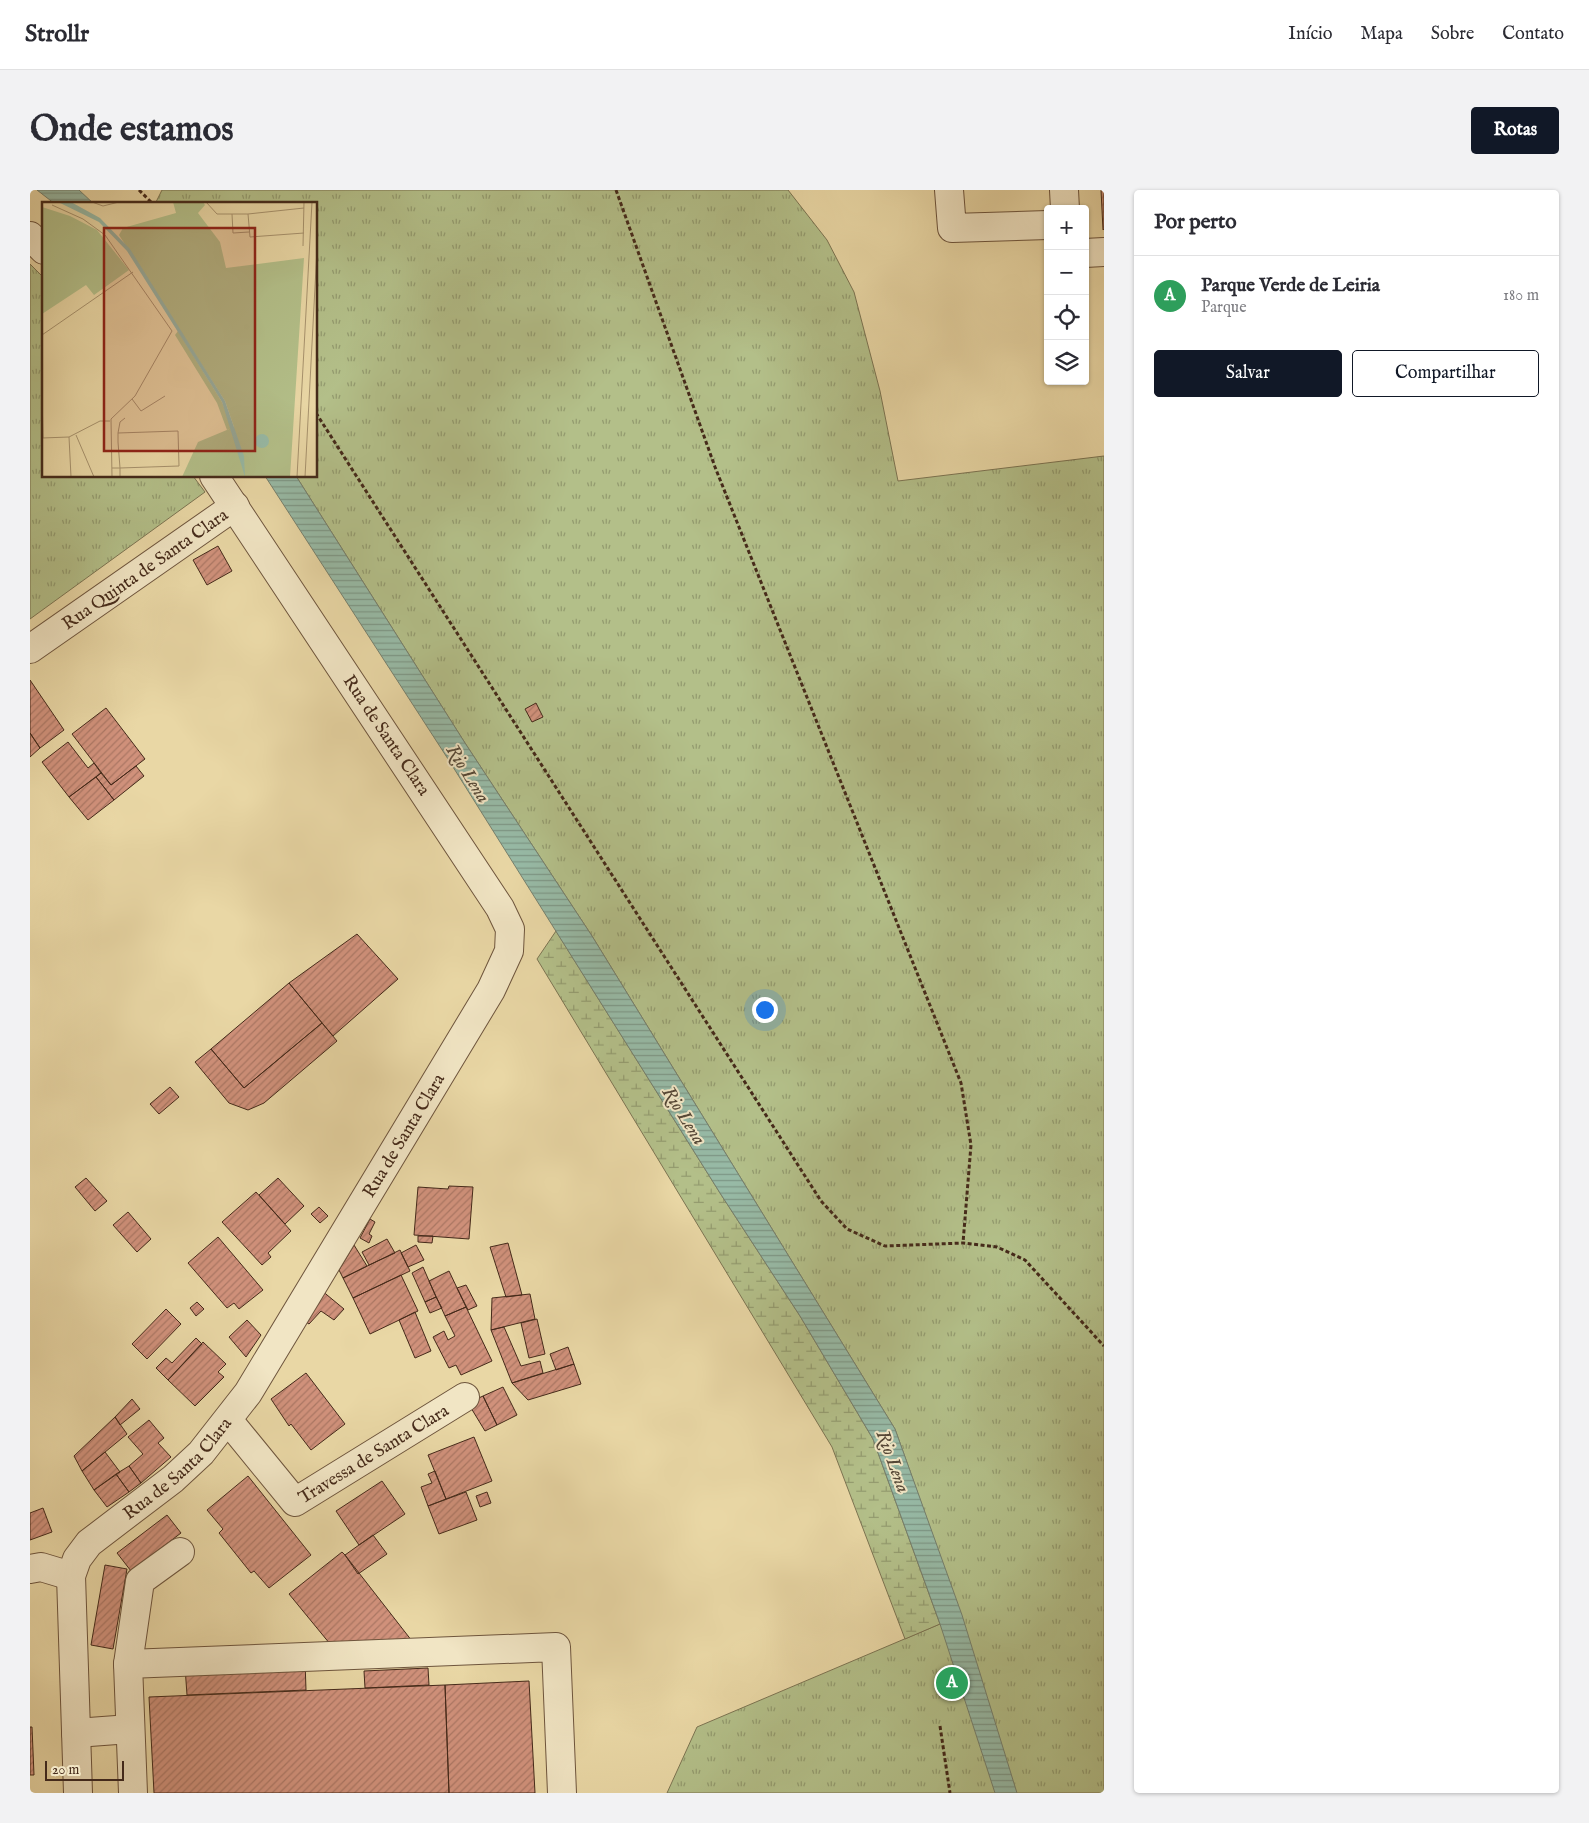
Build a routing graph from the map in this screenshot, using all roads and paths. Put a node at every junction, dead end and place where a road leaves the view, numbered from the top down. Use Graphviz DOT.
graph roads {
  1 [pos="139,190"];
  2 [pos="616,190"];
  3 [pos="949,190"];
  4 [pos="1064,190"];
  5 [pos="151,202"];
  6 [pos="1065,205"];
  7 [pos="1044,225"];
  8 [pos="30,236"];
  9 [pos="42,248"];
  10 [pos="1104,252"];
  11 [pos="1089,253"];
  12 [pos="318,416"];
  13 [pos="215,478"];
  14 [pos="234,506"];
  15 [pos="30,649"];
  16 [pos="963,1242"];
  17 [pos="1104,1346"];
  18 [pos="465,1397"];
  19 [pos="228,1420"];
  20 [pos="180,1552"];
  21 [pos="30,1569"];
  22 [pos="71,1576"];
  23 [pos="128,1664"];
  24 [pos="940,1726"];
  25 [pos="130,1729"];
  26 [pos="76,1733"];
  27 [pos="78,1793"];
  28 [pos="133,1793"];
  29 [pos="562,1793"];
  30 [pos="950,1793"];
  1 -- 5 [label="path"];
  2 -- 16 [label="path"];
  3 -- 7 [label="street"];
  4 -- 6 [label="street"];
  8 -- 9 [label="street"];
  10 -- 11 [label="street"];
  12 -- 16 [label="path"];
  13 -- 14 [label="street, Rua de Santa Clara"];
  14 -- 15 [label="street, Rua Quinta de Santa Clara"];
  14 -- 19 [label="street, Rua de Santa Clara"];
  16 -- 17 [label="path"];
  18 -- 19 [label="street, Travessa de Santa Clara"];
  19 -- 22 [label="street, Rua de Santa Clara"];
  20 -- 23 [label="street"];
  21 -- 22 [label="street"];
  22 -- 26 [label="street, Rua de Santa Clara"];
  23 -- 25 [label="street"];
  23 -- 29 [label="street"];
  24 -- 30 [label="path"];
  25 -- 26 [label="street"];
  25 -- 28 [label="street"];
  26 -- 27 [label="street, Rua de Santa Clara"];
}
